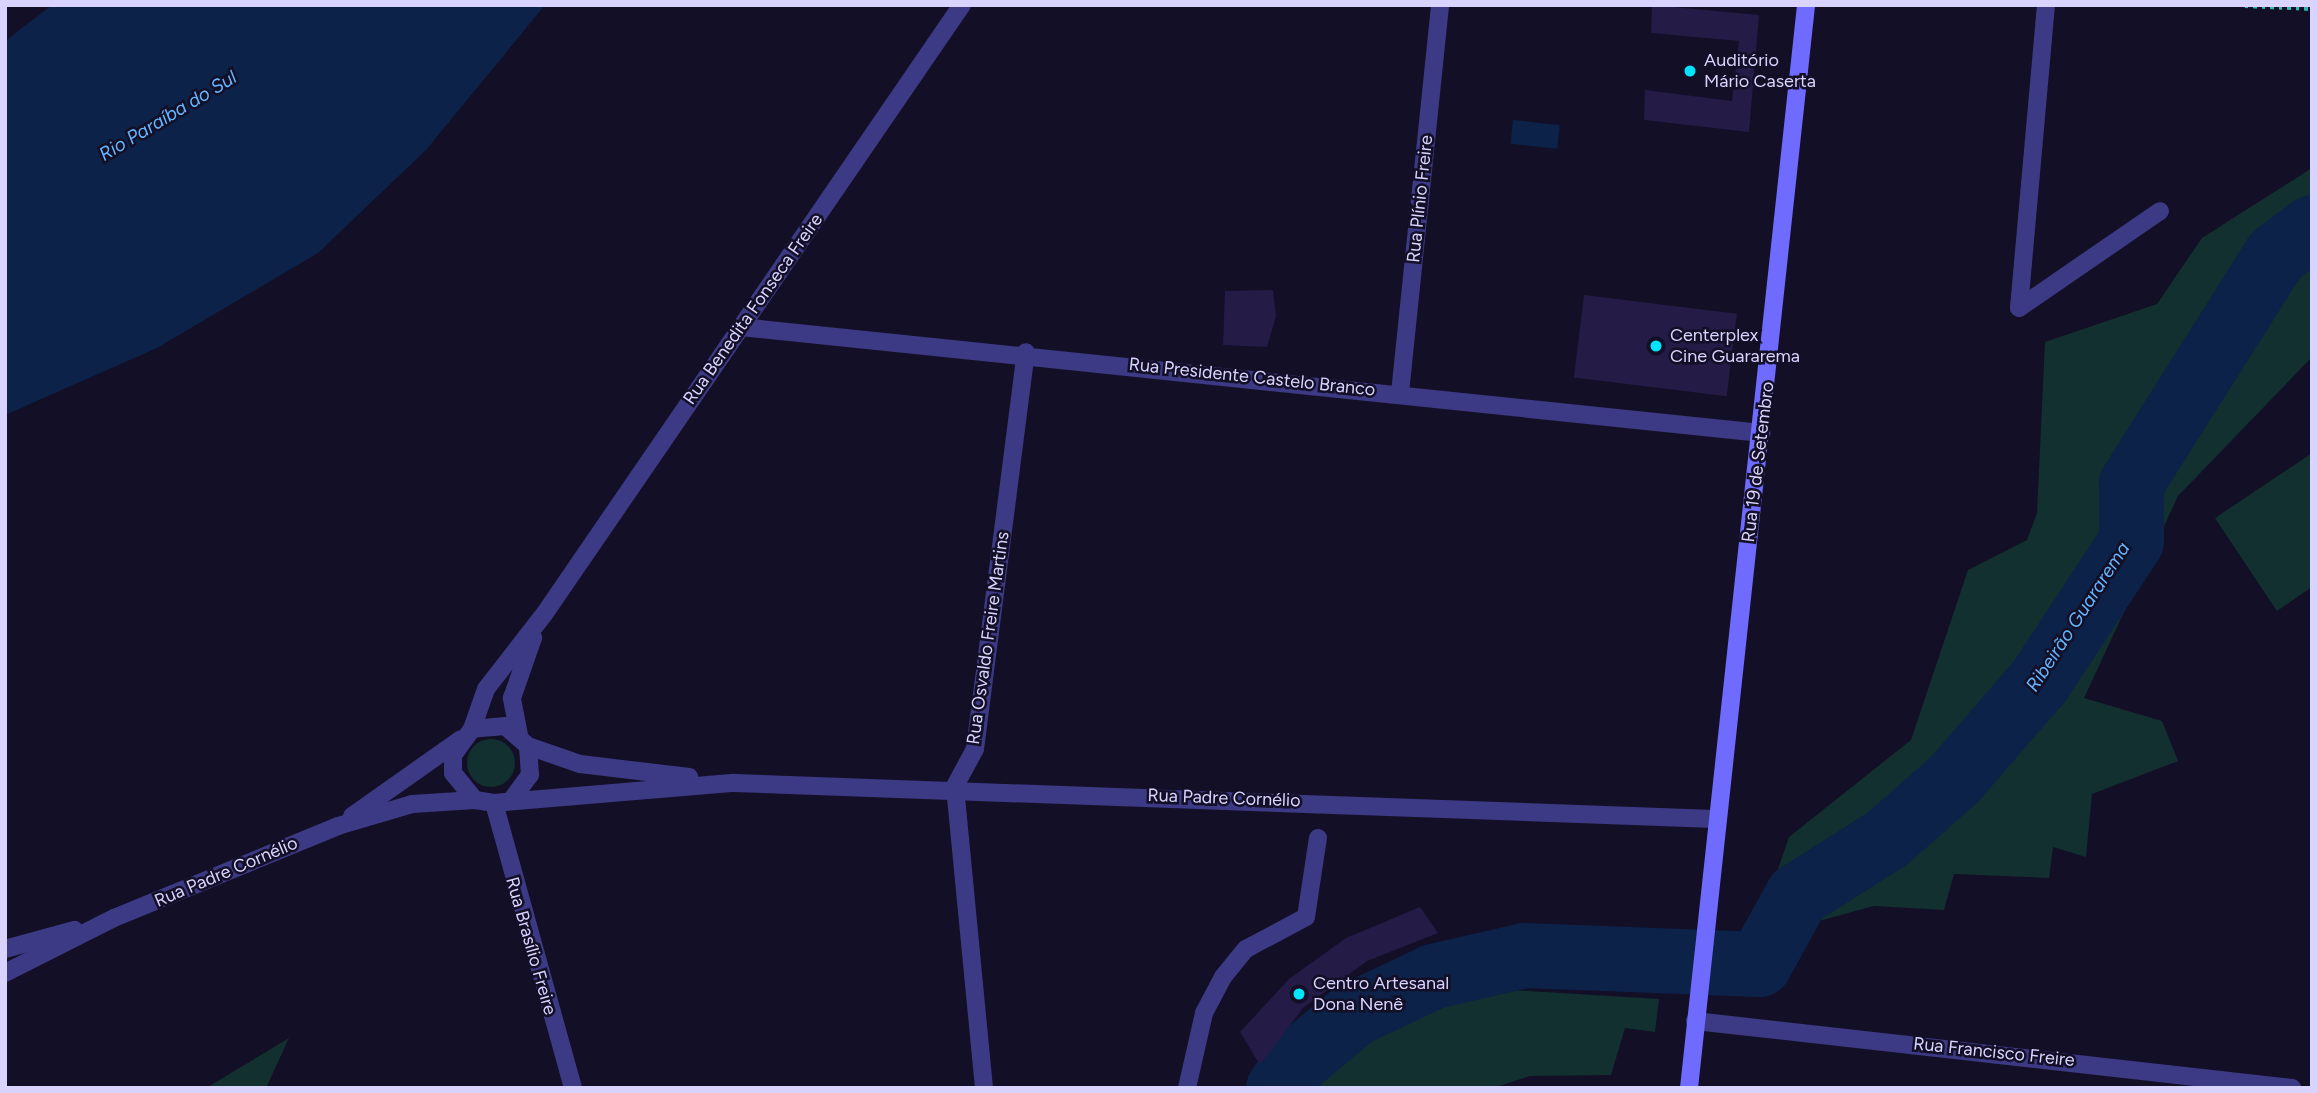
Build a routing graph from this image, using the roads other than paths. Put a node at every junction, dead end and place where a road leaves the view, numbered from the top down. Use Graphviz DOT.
graph roads {
  1 [pos="962,5"];
  2 [pos="1440,5"];
  3 [pos="1806,5"];
  4 [pos="2046,5"];
  5 [pos="2160,211"];
  6 [pos="741,327"];
  7 [pos="1026,352"];
  8 [pos="1400,393"];
  9 [pos="1762,433"];
  10 [pos="545,613"];
  11 [pos="466,734"];
  12 [pos="524,740"];
  13 [pos="734,783"];
  14 [pos="955,786"];
  15 [pos="513,798"];
  16 [pos="475,800"];
  17 [pos="494,803"];
  18 [pos="1714,819"];
  19 [pos="338,826"];
  20 [pos="1318,838"];
  21 [pos="114,918"];
  22 [pos="5,949"];
  23 [pos="5,973"];
  24 [pos="1695,1021"];
  25 [pos="573,1088"];
  26 [pos="984,1088"];
  27 [pos="1187,1088"];
  28 [pos="1689,1088"];
  29 [pos="2292,1088"];
  1 -- 6 [label="street, Rua Benedita Fonseca Freire"];
  2 -- 8 [label="street, Rua Plínio Freire"];
  3 -- 9 [label="main road, Rua 19 de Setembro"];
  4 -- 5 [label="street"];
  6 -- 7 [label="street, Rua Presidente Castelo Branco"];
  6 -- 10 [label="street, Rua Benedita Fonseca Freire"];
  7 -- 8 [label="street, Rua Presidente Castelo Branco"];
  7 -- 14 [label="street, Rua Osvaldo Freire Martins"];
  8 -- 9 [label="street, Rua Presidente Castelo Branco"];
  9 -- 18 [label="main road, Rua 19 de Setembro"];
  10 -- 11 [label="street"];
  10 -- 12 [label="street"];
  11 -- 12 [label="street"];
  11 -- 16 [label="street"];
  11 -- 19 [label="street, Rua Padre Cornélio"];
  12 -- 13 [label="street, Rua Padre Cornélio"];
  12 -- 15 [label="street"];
  13 -- 14 [label="street, Rua Padre Cornélio"];
  13 -- 15 [label="street, Rua Padre Cornélio"];
  14 -- 18 [label="street, Rua Padre Cornélio"];
  14 -- 26 [label="street"];
  15 -- 17 [label="street"];
  16 -- 17 [label="street"];
  16 -- 19 [label="street, Rua Padre Cornélio"];
  17 -- 25 [label="street, Rua Brasílio Freire"];
  18 -- 24 [label="main road, Rua 19 de Setembro"];
  19 -- 21 [label="street, Rua Padre Cornélio"];
  20 -- 27 [label="street"];
  21 -- 22 [label="street, Rua Padre Cornélio"];
  21 -- 23 [label="street, Rua Padre Cornélio"];
  24 -- 28 [label="main road, Rua 19 de Setembro"];
  24 -- 29 [label="street, Rua Francisco Freire"];
}
